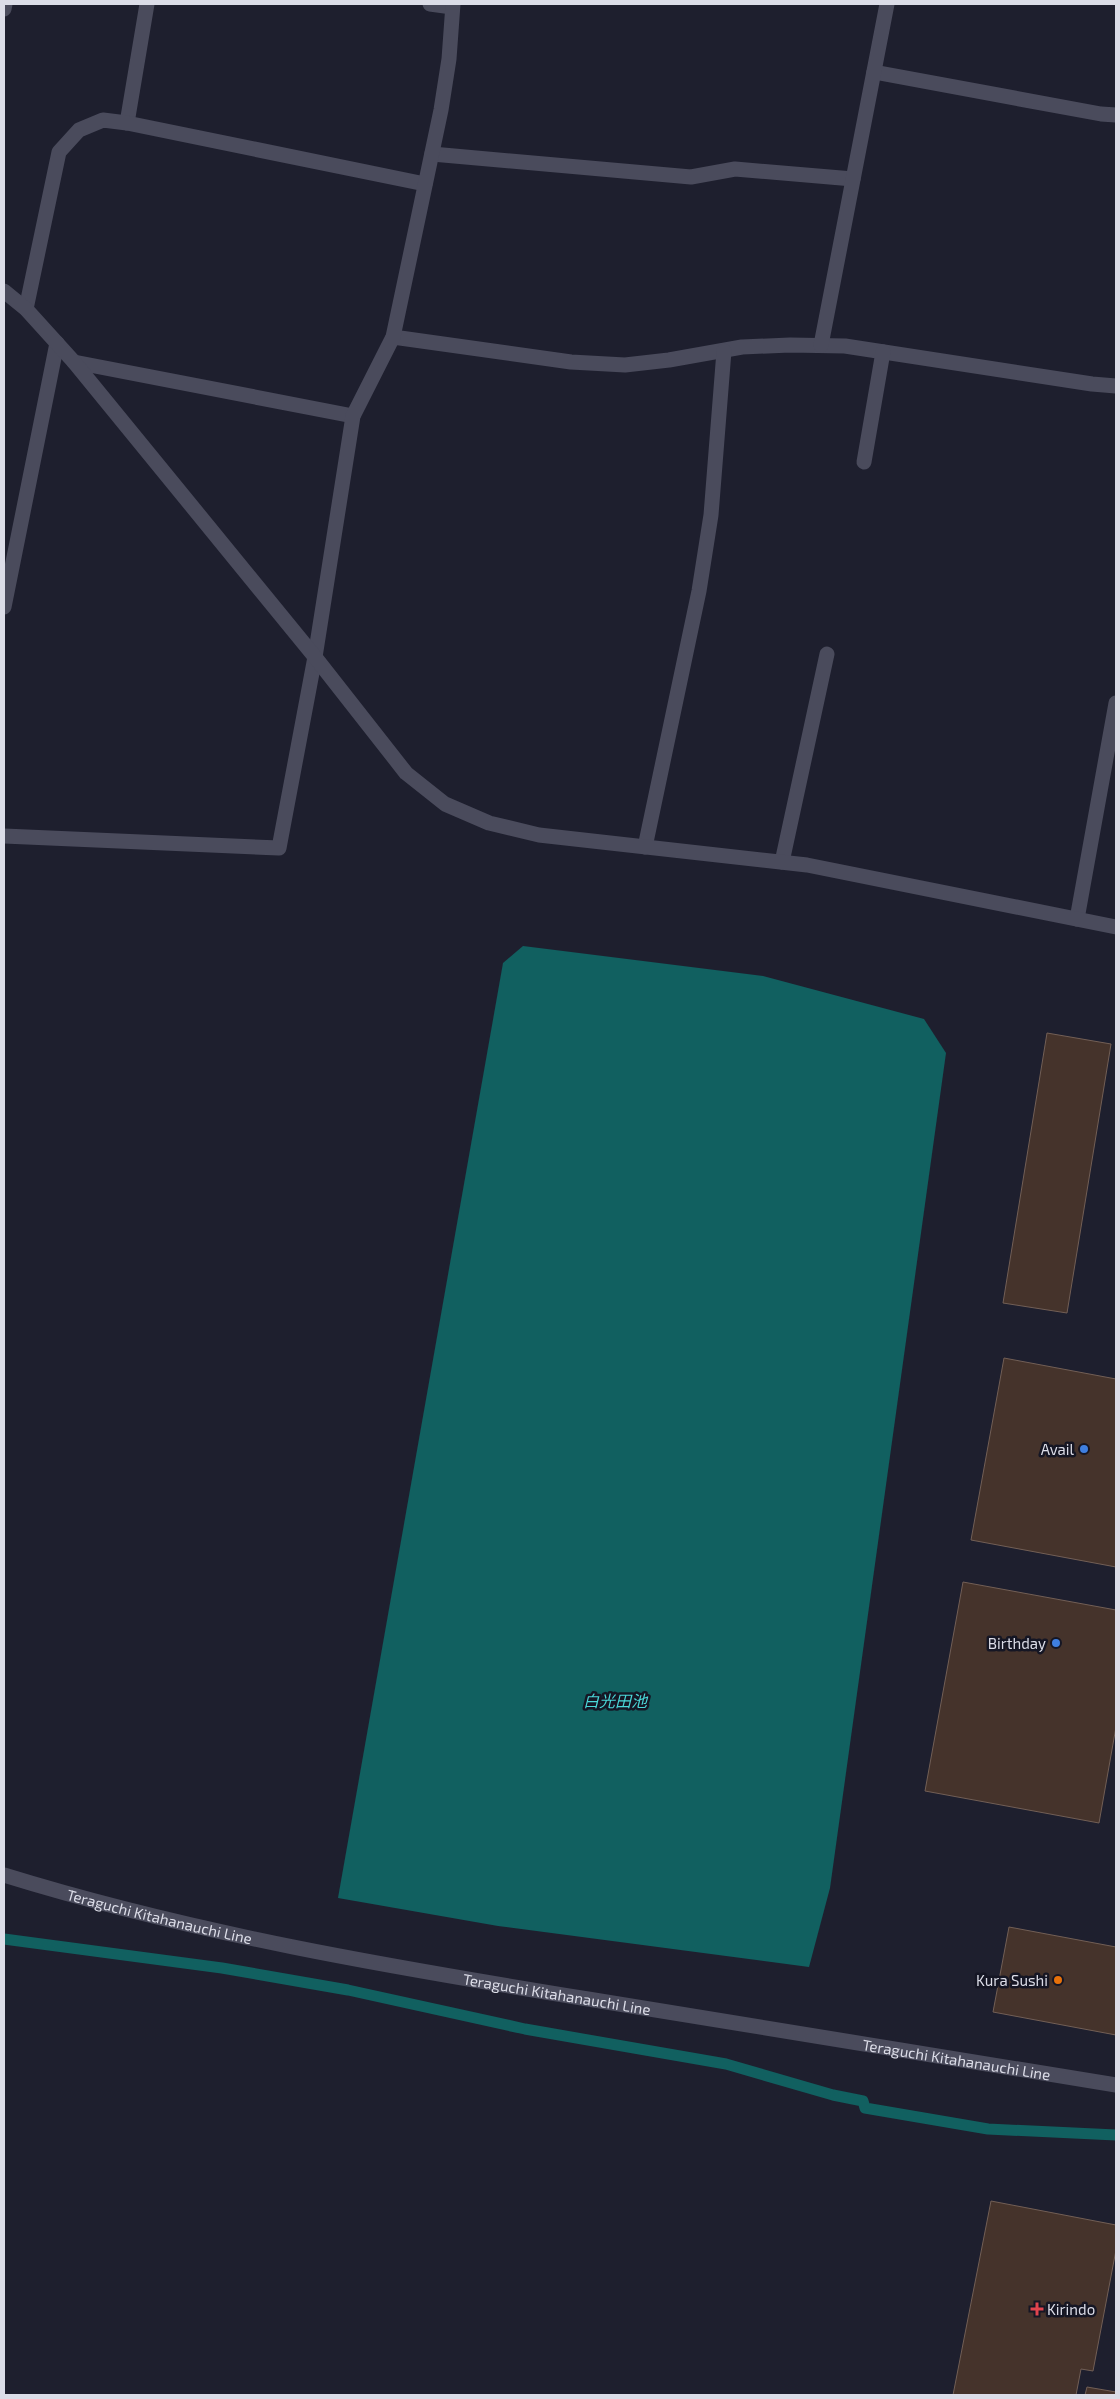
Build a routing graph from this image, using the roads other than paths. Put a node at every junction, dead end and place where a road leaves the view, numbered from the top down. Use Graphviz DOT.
graph roads {
  1 [pos="5,4"];
  2 [pos="147,4"];
  3 [pos="430,4"];
  4 [pos="887,4"];
  5 [pos="453,5"];
  6 [pos="4,9"];
  7 [pos="874,72"];
  8 [pos="1116,115"];
  9 [pos="127,123"];
  10 [pos="432,154"];
  11 [pos="853,180"];
  12 [pos="425,184"];
  13 [pos="4,291"];
  14 [pos="26,309"];
  15 [pos="393,337"];
  16 [pos="56,343"];
  17 [pos="821,346"];
  18 [pos="724,350"];
  19 [pos="883,352"];
  20 [pos="74,362"];
  21 [pos="1116,386"];
  22 [pos="353,416"];
  23 [pos="864,462"];
  24 [pos="4,607"];
  25 [pos="827,654"];
  26 [pos="315,657"];
  27 [pos="1116,703"];
  28 [pos="4,836"];
  29 [pos="645,847"];
  30 [pos="782,862"];
  31 [pos="1077,919"];
  32 [pos="1116,927"];
  33 [pos="4,1875"];
  34 [pos="1116,2086"];
  1 -- 6 [label="street"];
  2 -- 9 [label="street"];
  3 -- 5 [label="street"];
  4 -- 7 [label="street"];
  5 -- 10 [label="street"];
  7 -- 8 [label="street"];
  7 -- 11 [label="street"];
  9 -- 12 [label="street"];
  9 -- 14 [label="street"];
  10 -- 11 [label="street"];
  10 -- 12 [label="street"];
  11 -- 17 [label="street"];
  12 -- 15 [label="street"];
  13 -- 14 [label="street"];
  14 -- 16 [label="street"];
  15 -- 18 [label="street"];
  15 -- 22 [label="street"];
  16 -- 20 [label="street"];
  16 -- 24 [label="street"];
  17 -- 18 [label="street"];
  17 -- 19 [label="street"];
  18 -- 29 [label="street"];
  19 -- 21 [label="street"];
  19 -- 23 [label="street"];
  20 -- 22 [label="street"];
  20 -- 26 [label="street"];
  22 -- 26 [label="street"];
  25 -- 30 [label="street"];
  26 -- 28 [label="street"];
  26 -- 29 [label="street"];
  27 -- 31 [label="street"];
  29 -- 30 [label="street"];
  30 -- 31 [label="street"];
  31 -- 32 [label="street"];
  33 -- 34 [label="street, Teraguchi Kitahanauchi Line"];
}
